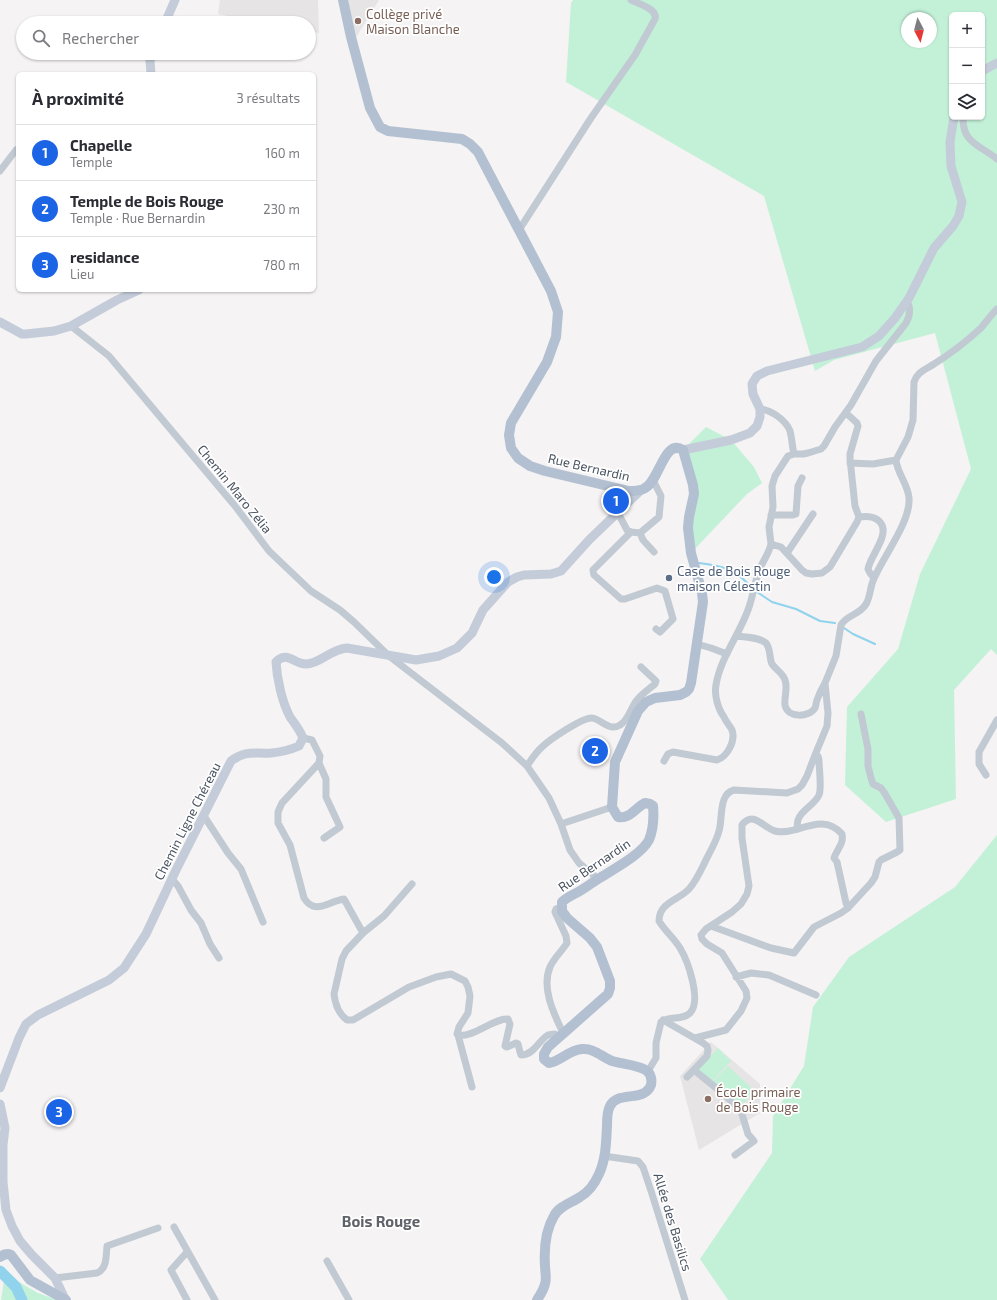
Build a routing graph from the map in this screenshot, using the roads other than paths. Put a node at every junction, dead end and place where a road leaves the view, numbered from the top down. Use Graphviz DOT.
graph roads {
  1 [pos="175,0"];
  2 [pos="343,0"];
  3 [pos="631,0"];
  4 [pos="168,16"];
  5 [pos="150,60"];
  6 [pos="997,63"];
  7 [pos="985,69"];
  8 [pos="151,72"];
  9 [pos="954,120"];
  10 [pos="963,120"];
  11 [pos="16,150"];
  12 [pos="997,159"];
  13 [pos="0,171"];
  14 [pos="519,230"];
  15 [pos="135,292"];
  16 [pos="907,301"];
  17 [pos="997,309"];
  18 [pos="0,322"];
  19 [pos="71,326"];
  20 [pos="760,409"];
  21 [pos="846,413"];
  22 [pos="683,450"];
  23 [pos="794,454"];
  24 [pos="896,460"];
  25 [pos="850,463"];
  26 [pos="802,478"];
  27 [pos="653,480"];
  28 [pos="641,490"];
  29 [pos="618,514"];
  30 [pos="813,514"];
  31 [pos="771,515"];
  32 [pos="859,517"];
  33 [pos="631,532"];
  34 [pos="640,534"];
  35 [pos="772,544"];
  36 [pos="654,552"];
  37 [pos="787,553"];
  38 [pos="874,578"];
  39 [pos="656,629"];
  40 [pos="736,636"];
  41 [pos="697,644"];
  42 [pos="727,654"];
  43 [pos="389,656"];
  44 [pos="641,667"];
  45 [pos="825,683"];
  46 [pos="861,714"];
  47 [pos="997,720"];
  48 [pos="302,738"];
  49 [pos="815,755"];
  50 [pos="664,761"];
  51 [pos="319,763"];
  52 [pos="527,766"];
  53 [pos="986,775"];
  54 [pos="612,807"];
  55 [pos="204,816"];
  56 [pos="561,824"];
  57 [pos="798,828"];
  58 [pos="324,838"];
  59 [pos="598,879"];
  60 [pos="172,880"];
  61 [pos="412,884"];
  62 [pos="561,907"];
  63 [pos="848,908"];
  64 [pos="263,922"];
  65 [pos="711,926"];
  66 [pos="363,933"];
  67 [pos="219,958"];
  68 [pos="736,977"];
  69 [pos="816,996"];
  70 [pos="663,1020"];
  71 [pos="458,1035"];
  72 [pos="561,1035"];
  73 [pos="695,1038"];
  74 [pos="694,1070"];
  75 [pos="648,1071"];
  76 [pos="687,1077"];
  77 [pos="472,1087"];
  78 [pos="0,1088"];
  79 [pos="0,1104"];
  80 [pos="734,1155"];
  81 [pos="604,1156"];
  82 [pos="174,1227"];
  83 [pos="158,1228"];
  84 [pos="187,1252"];
  85 [pos="2,1255"];
  86 [pos="328,1260"];
  87 [pos="55,1278"];
  88 [pos="65,1300"];
  89 [pos="187,1300"];
  90 [pos="215,1300"];
  91 [pos="349,1300"];
  92 [pos="536,1300"];
  93 [pos="685,1300"];
  1 -- 4 [label="street"];
  2 -- 14 [label="main road, Rue Bernardin"];
  3 -- 14 [label="street"];
  5 -- 8 [label="street"];
  6 -- 7 [label="street"];
  9 -- 16 [label="street"];
  10 -- 12 [label="street"];
  11 -- 13 [label="street"];
  14 -- 28 [label="main road, Rue Bernardin"];
  15 -- 19 [label="street"];
  16 -- 20 [label="street"];
  16 -- 21 [label="street"];
  17 -- 24 [label="street"];
  18 -- 19 [label="street"];
  19 -- 43 [label="street, Chemin Maro Zélia"];
  20 -- 22 [label="street"];
  20 -- 23 [label="street"];
  21 -- 23 [label="street"];
  21 -- 25 [label="street"];
  22 -- 27 [label="main road, Rue Bernardin"];
  22 -- 41 [label="main road"];
  23 -- 31 [label="street"];
  24 -- 25 [label="street"];
  24 -- 38 [label="street"];
  25 -- 32 [label="street"];
  26 -- 31 [label="street"];
  27 -- 28 [label="main road, Rue Bernardin"];
  27 -- 34 [label="street"];
  28 -- 29 [label="street"];
  29 -- 33 [label="street"];
  29 -- 43 [label="street"];
  30 -- 37 [label="street"];
  31 -- 35 [label="street"];
  32 -- 37 [label="street"];
  32 -- 38 [label="street"];
  33 -- 34 [label="street"];
  33 -- 39 [label="street"];
  34 -- 36 [label="street"];
  35 -- 37 [label="street"];
  35 -- 40 [label="street"];
  38 -- 45 [label="street"];
  40 -- 42 [label="street"];
  40 -- 45 [label="street"];
  41 -- 42 [label="street"];
  41 -- 54 [label="main road"];
  42 -- 50 [label="street"];
  43 -- 48 [label="street"];
  43 -- 52 [label="street, Chemin Maro Zélia"];
  44 -- 52 [label="street"];
  45 -- 49 [label="street"];
  46 -- 63 [label="street"];
  47 -- 53 [label="street"];
  48 -- 51 [label="street"];
  48 -- 55 [label="street, Chemin Ligne Chéreau"];
  49 -- 57 [label="street"];
  49 -- 70 [label="street"];
  51 -- 58 [label="street"];
  51 -- 66 [label="street"];
  52 -- 56 [label="street, Chemin Maro Zélia"];
  54 -- 56 [label="street"];
  54 -- 59 [label="main road, Rue Bernardin"];
  55 -- 60 [label="street, Chemin Ligne Chéreau"];
  55 -- 64 [label="street"];
  56 -- 59 [label="street, Chemin Maro Zélia"];
  57 -- 63 [label="street"];
  57 -- 65 [label="street"];
  59 -- 62 [label="main road, Rue Bernardin"];
  60 -- 67 [label="street"];
  60 -- 78 [label="street, Chemin Ligne Chéreau"];
  61 -- 66 [label="street"];
  62 -- 72 [label="street"];
  62 -- 72 [label="main road, Rue Bernardin"];
  63 -- 65 [label="street"];
  65 -- 68 [label="street"];
  66 -- 71 [label="street"];
  68 -- 69 [label="street"];
  68 -- 73 [label="street"];
  70 -- 73 [label="street"];
  70 -- 75 [label="street"];
  71 -- 72 [label="street"];
  71 -- 77 [label="street"];
  72 -- 75 [label="main road, Rue Bernardin"];
  73 -- 74 [label="street"];
  74 -- 76 [label="street"];
  74 -- 80 [label="street"];
  75 -- 81 [label="main road"];
  79 -- 87 [label="street"];
  81 -- 92 [label="main road"];
  81 -- 93 [label="street, Allée des Basilics"];
  82 -- 84 [label="street"];
  83 -- 87 [label="street"];
  84 -- 89 [label="street"];
  84 -- 90 [label="street"];
  85 -- 88 [label="main road"];
  86 -- 91 [label="street"];
  87 -- 88 [label="street"];
}
